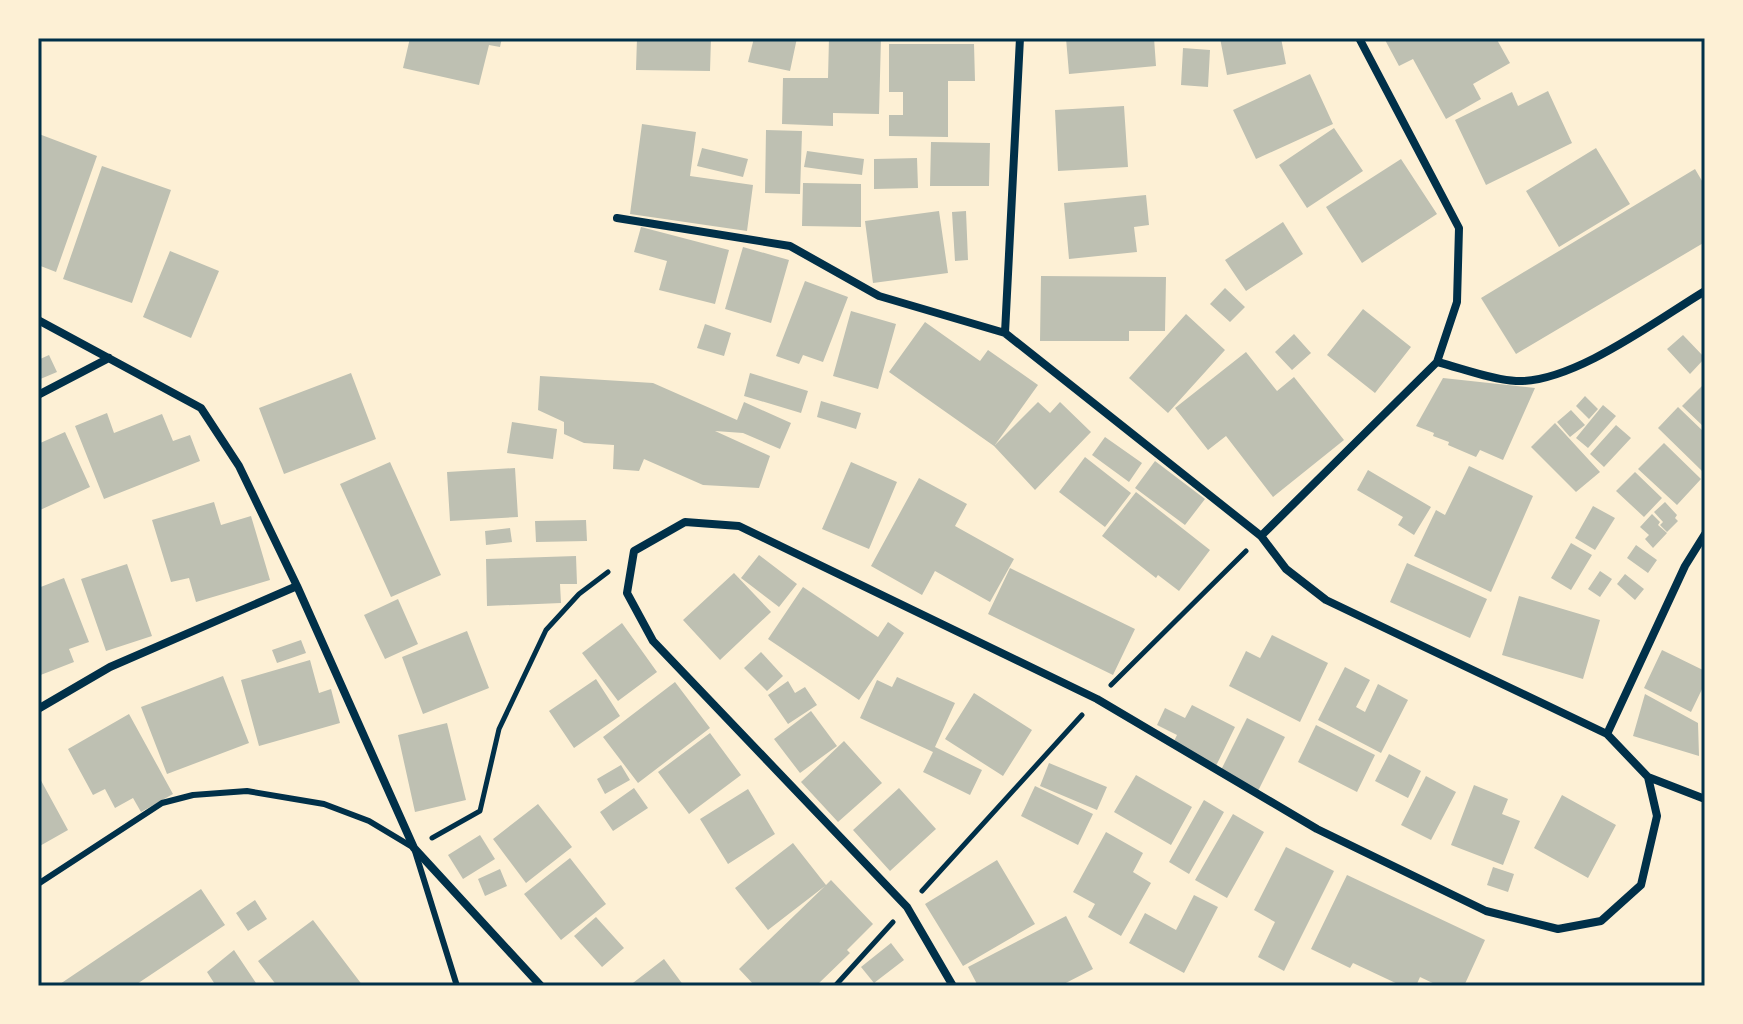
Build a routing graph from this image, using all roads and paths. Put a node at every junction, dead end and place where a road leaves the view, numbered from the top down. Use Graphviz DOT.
graph roads {
  1 [pos="1020,38"];
  2 [pos="1359,38"];
  3 [pos="617,218"];
  4 [pos="1705,291"];
  5 [pos="38,320"];
  6 [pos="1005,333"];
  7 [pos="109,358"];
  8 [pos="1437,362"];
  9 [pos="38,395"];
  10 [pos="1705,534"];
  11 [pos="1261,536"];
  12 [pos="634,551"];
  13 [pos="297,586"];
  14 [pos="1097,699"];
  15 [pos="38,709"];
  16 [pos="1607,734"];
  17 [pos="1648,777"];
  18 [pos="1705,799"];
  19 [pos="414,848"];
  20 [pos="38,884"];
  21 [pos="907,907"];
  22 [pos="457,986"];
  23 [pos="541,986"];
  24 [pos="835,986"];
  25 [pos="953,986"];
  1 -- 6 [label="street"];
  2 -- 8 [label="street"];
  3 -- 6 [label="street"];
  4 -- 8 [label="street"];
  5 -- 7 [label="street"];
  6 -- 11 [label="street"];
  7 -- 9 [label="street"];
  7 -- 13 [label="street"];
  8 -- 11 [label="street"];
  10 -- 16 [label="street"];
  11 -- 14 [label="path"];
  11 -- 16 [label="street"];
  12 -- 14 [label="street"];
  12 -- 19 [label="path"];
  12 -- 21 [label="street"];
  13 -- 15 [label="street"];
  13 -- 19 [label="street"];
  14 -- 17 [label="street"];
  14 -- 21 [label="path"];
  16 -- 17 [label="street"];
  17 -- 18 [label="street"];
  19 -- 20 [label="lane"];
  19 -- 22 [label="lane"];
  19 -- 23 [label="street"];
  21 -- 24 [label="path"];
  21 -- 25 [label="street"];
}
